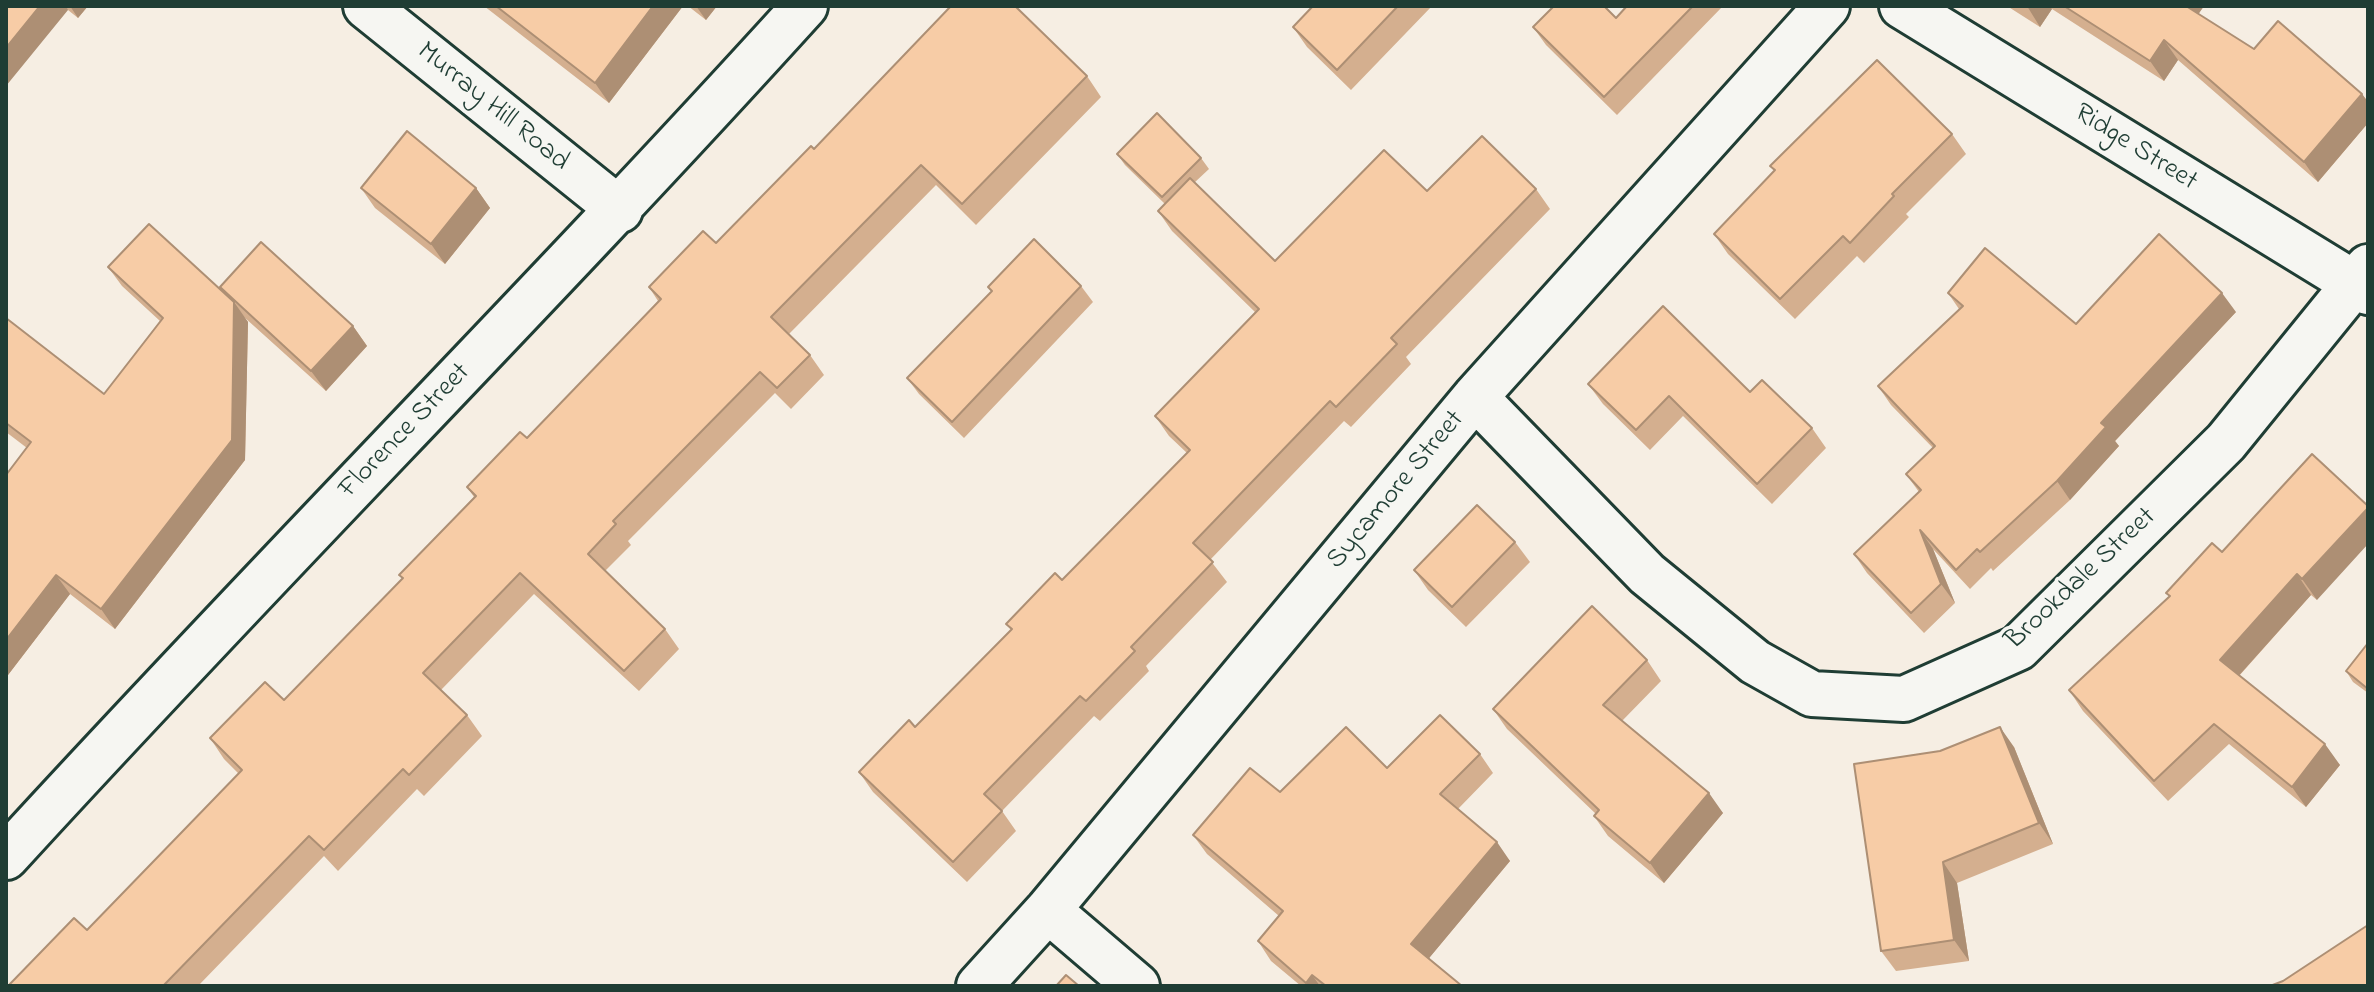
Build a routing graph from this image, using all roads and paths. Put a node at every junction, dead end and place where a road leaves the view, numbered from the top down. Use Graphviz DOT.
graph roads {
  1 [pos="366,6"];
  2 [pos="805,6"];
  3 [pos="1827,6"];
  4 [pos="1902,6"];
  5 [pos="620,210"];
  6 [pos="2363,281"];
  7 [pos="1475,397"];
  8 [pos="6,857"];
  9 [pos="1048,910"];
  10 [pos="979,986"];
  11 [pos="1137,986"];
  1 -- 5 [label="street, Murray Hill Road"];
  2 -- 5 [label="street, Florence Street"];
  3 -- 7 [label="street, Sycamore Street"];
  4 -- 6 [label="street, Ridge Street"];
  5 -- 8 [label="street, Florence Street"];
  6 -- 7 [label="street, Brookdale Street"];
  7 -- 9 [label="street, Sycamore Street"];
  9 -- 10 [label="street, Sycamore Street"];
  9 -- 11 [label="street"];
}
